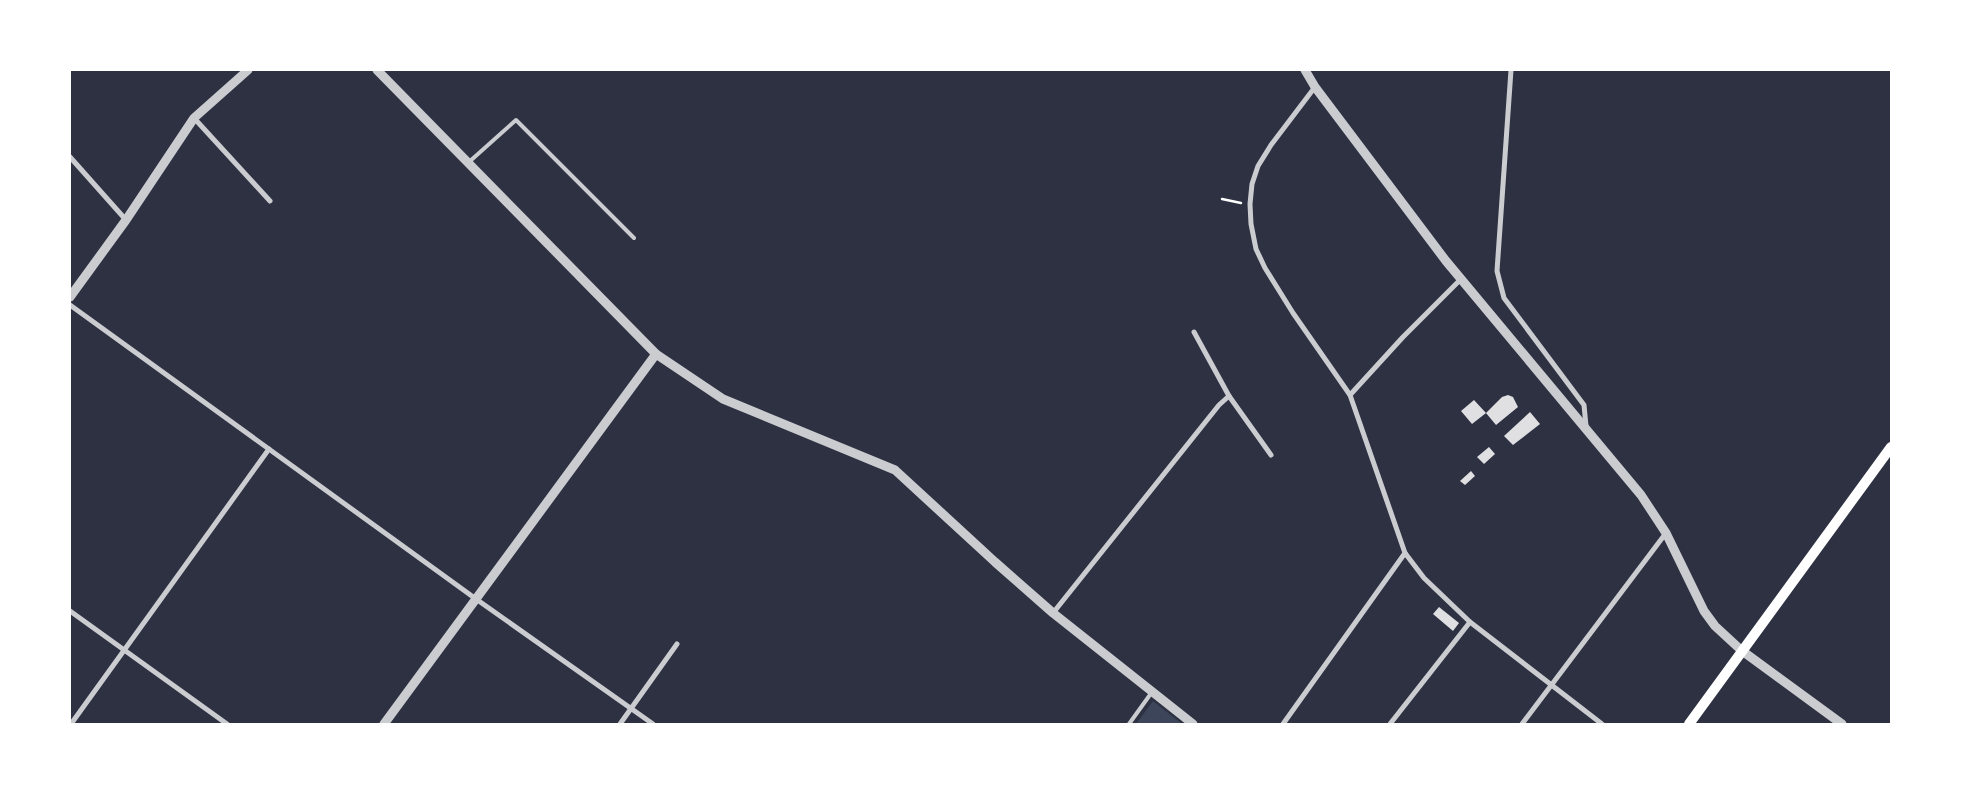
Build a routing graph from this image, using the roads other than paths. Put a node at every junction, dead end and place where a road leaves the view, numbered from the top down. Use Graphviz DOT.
graph roads {
  1 [pos="248,70"];
  2 [pos="377,70"];
  3 [pos="1305,70"];
  4 [pos="1511,70"];
  5 [pos="1314,87"];
  6 [pos="194,118"];
  7 [pos="70,157"];
  8 [pos="468,162"];
  9 [pos="270,201"];
  10 [pos="126,220"];
  11 [pos="634,238"];
  12 [pos="1461,279"];
  13 [pos="70,297"];
  14 [pos="70,305"];
  15 [pos="1194,332"];
  16 [pos="656,354"];
  17 [pos="1350,395"];
  18 [pos="1229,396"];
  19 [pos="1586,429"];
  20 [pos="1891,447"];
  21 [pos="270,450"];
  22 [pos="1271,455"];
  23 [pos="1666,533"];
  24 [pos="1405,553"];
  25 [pos="476,600"];
  26 [pos="70,611"];
  27 [pos="1053,613"];
  28 [pos="1470,622"];
  29 [pos="677,644"];
  30 [pos="124,650"];
  31 [pos="1741,650"];
  32 [pos="1552,685"];
  33 [pos="1152,692"];
  34 [pos="631,709"];
  35 [pos="71,724"];
  36 [pos="227,724"];
  37 [pos="384,724"];
  38 [pos="620,724"];
  39 [pos="653,724"];
  40 [pos="1129,724"];
  41 [pos="1193,724"];
  42 [pos="1283,724"];
  43 [pos="1390,724"];
  44 [pos="1522,724"];
  45 [pos="1602,724"];
  46 [pos="1689,724"];
  47 [pos="1842,724"];
  1 -- 6 [label="street"];
  2 -- 8 [label="street"];
  3 -- 5 [label="street"];
  4 -- 19 [label="street"];
  5 -- 12 [label="street"];
  5 -- 17 [label="street"];
  6 -- 9 [label="street"];
  6 -- 10 [label="street"];
  7 -- 10 [label="street"];
  8 -- 11 [label="lane"];
  8 -- 16 [label="street"];
  10 -- 13 [label="street"];
  12 -- 17 [label="street"];
  12 -- 19 [label="street"];
  14 -- 21 [label="street"];
  15 -- 18 [label="street"];
  16 -- 25 [label="street"];
  16 -- 27 [label="street"];
  17 -- 24 [label="street"];
  18 -- 22 [label="street"];
  18 -- 27 [label="street"];
  19 -- 23 [label="street"];
  20 -- 31 [label="main road"];
  21 -- 25 [label="street"];
  21 -- 30 [label="street"];
  23 -- 31 [label="street"];
  23 -- 32 [label="street"];
  24 -- 28 [label="street"];
  24 -- 42 [label="street"];
  25 -- 34 [label="street"];
  25 -- 37 [label="street"];
  26 -- 30 [label="street"];
  27 -- 33 [label="street"];
  28 -- 32 [label="street"];
  28 -- 43 [label="street"];
  29 -- 34 [label="street"];
  30 -- 35 [label="street"];
  30 -- 36 [label="street"];
  31 -- 46 [label="main road"];
  31 -- 47 [label="street"];
  32 -- 44 [label="street"];
  32 -- 45 [label="street"];
  33 -- 40 [label="lane"];
  33 -- 41 [label="street"];
  34 -- 38 [label="street"];
  34 -- 39 [label="street"];
}
